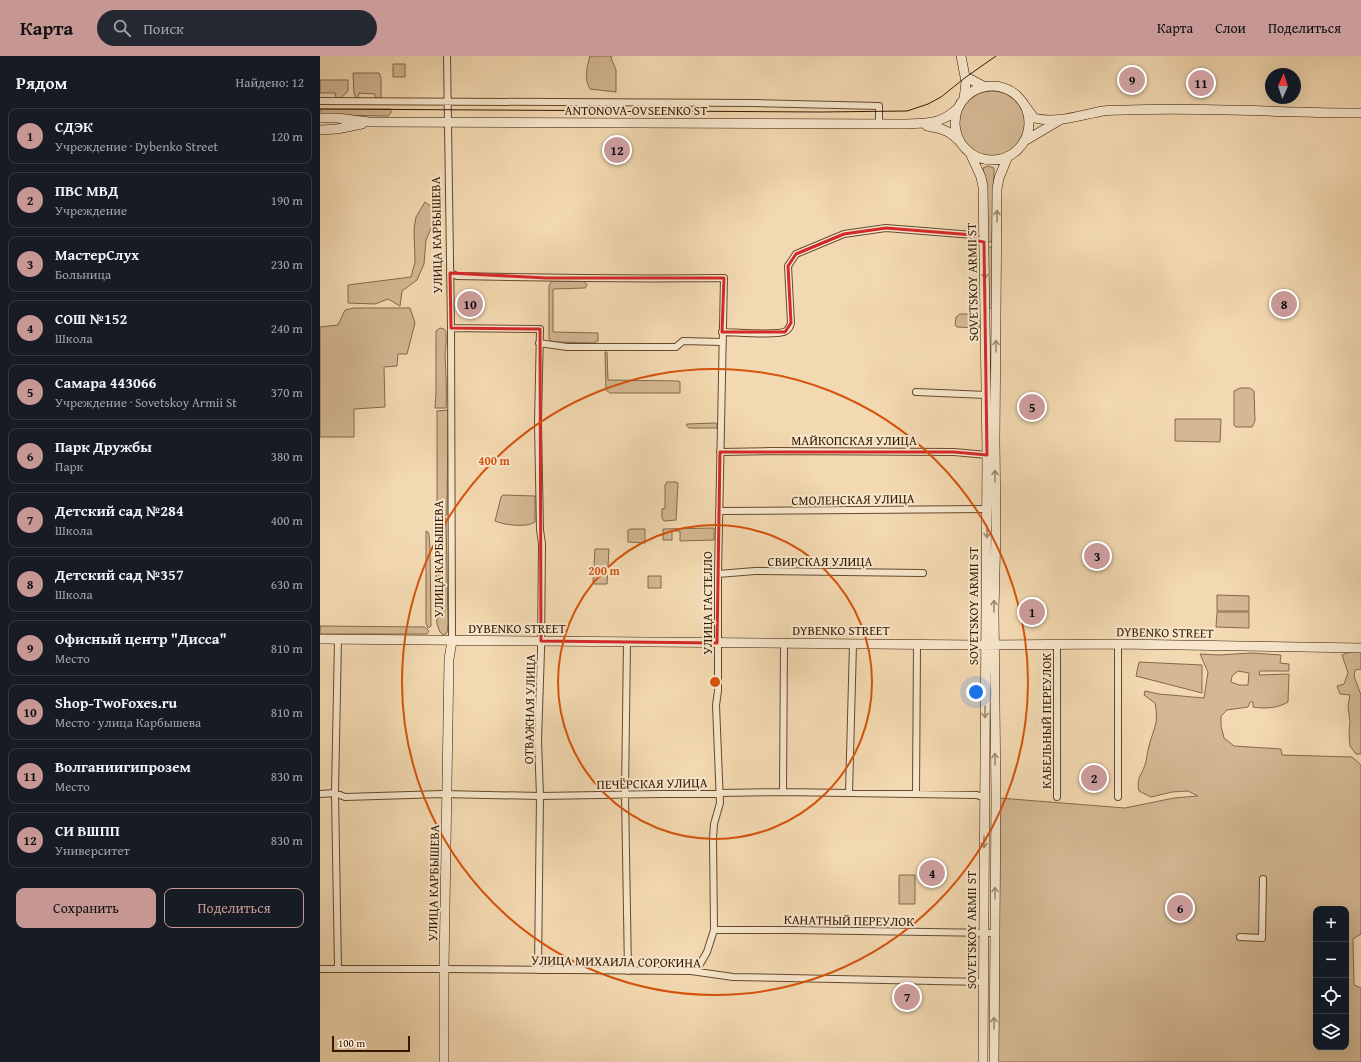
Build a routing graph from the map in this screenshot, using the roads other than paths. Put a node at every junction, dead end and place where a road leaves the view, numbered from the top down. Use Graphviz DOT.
graph roads {
  1 [pos="447,56"];
  2 [pos="961,56"];
  3 [pos="966,77"];
  4 [pos="985,87"];
  5 [pos="964,99"];
  6 [pos="320,101"];
  7 [pos="447,102"];
  8 [pos="1023,103"];
  9 [pos="958,108"];
  10 [pos="1361,113"];
  11 [pos="320,118"];
  12 [pos="1061,120"];
  13 [pos="369,122"];
  14 [pos="448,122"];
  15 [pos="879,124"];
  16 [pos="903,124"];
  17 [pos="320,130"];
  18 [pos="1023,142"];
  19 [pos="962,145"];
  20 [pos="970,153"];
  21 [pos="1008,156"];
  22 [pos="984,242"];
  23 [pos="450,273"];
  24 [pos="996,311"];
  25 [pos="985,312"];
  26 [pos="451,328"];
  27 [pos="722,332"];
  28 [pos="722,342"];
  29 [pos="539,343"];
  30 [pos="916,392"];
  31 [pos="991,395"];
  32 [pos="720,452"];
  33 [pos="987,455"];
  34 [pos="987,509"];
  35 [pos="719,511"];
  36 [pos="923,573"];
  37 [pos="718,574"];
  38 [pos="320,639"];
  39 [pos="338,639"];
  40 [pos="452,640"];
  41 [pos="541,641"];
  42 [pos="627,642"];
  43 [pos="717,643"];
  44 [pos="784,643"];
  45 [pos="853,644"];
  46 [pos="917,644"];
  47 [pos="1058,644"];
  48 [pos="1118,644"];
  49 [pos="990,645"];
  50 [pos="1361,648"];
  51 [pos="783,792"];
  52 [pos="335,793"];
  53 [pos="720,793"];
  54 [pos="849,793"];
  55 [pos="320,794"];
  56 [pos="625,794"];
  57 [pos="916,794"];
  58 [pos="447,795"];
  59 [pos="540,796"];
  60 [pos="1057,797"];
  61 [pos="1118,797"];
  62 [pos="985,798"];
  63 [pos="996,798"];
  64 [pos="1263,879"];
  65 [pos="714,930"];
  66 [pos="984,933"];
  67 [pos="995,933"];
  68 [pos="1240,938"];
  69 [pos="320,969"];
  70 [pos="338,969"];
  71 [pos="444,969"];
  72 [pos="538,970"];
  73 [pos="628,971"];
  74 [pos="696,971"];
  75 [pos="984,982"];
  76 [pos="444,1062"];
  77 [pos="983,1062"];
  78 [pos="994,1062"];
  1 -- 7 [label="street, УЛИЦА КАРБЫШЕВА"];
  2 -- 3 [label="main road"];
  3 -- 4 [label="main road"];
  3 -- 5 [label="main road"];
  4 -- 5 [label="main road"];
  4 -- 8 [label="main road"];
  5 -- 9 [label="main road"];
  6 -- 7 [label="street"];
  7 -- 14 [label="street, УЛИЦА КАРБЫШЕВА"];
  7 -- 15 [label="street"];
  8 -- 12 [label="main road"];
  8 -- 18 [label="main road"];
  9 -- 16 [label="main road, ANTONOVA-OVSEENKO ST"];
  9 -- 19 [label="main road"];
  10 -- 12 [label="main road"];
  11 -- 13 [label="main road, ANTONOVA-OVSEENKO ST"];
  12 -- 18 [label="main road"];
  13 -- 14 [label="main road, ANTONOVA-OVSEENKO ST"];
  13 -- 17 [label="main road, ANTONOVA-OVSEENKO ST"];
  14 -- 15 [label="main road, ANTONOVA-OVSEENKO ST"];
  14 -- 23 [label="street, УЛИЦА КАРБЫШЕВА"];
  15 -- 16 [label="main road, ANTONOVA-OVSEENKO ST"];
  16 -- 19 [label="main road, ANTONOVA-OVSEENKO ST"];
  18 -- 21 [label="main road"];
  19 -- 20 [label="main road"];
  20 -- 21 [label="main road"];
  20 -- 22 [label="main road, SOVETSKOY ARMII ST"];
  24 -- 21 [label="main road, SOVETSKOY ARMII ST, one-way"];
  22 -- 25 [label="main road, SOVETSKOY ARMII ST, one-way"];
  22 -- 27 [label="street"];
  23 -- 26 [label="street, УЛИЦА КАРБЫШЕВА"];
  23 -- 27 [label="street, УЛИЦА ГАСТЕЛЛО"];
  24 -- 25 [label="main road"];
  31 -- 24 [label="main road, SOVETSKOY ARMII ST, one-way"];
  25 -- 31 [label="main road, SOVETSKOY ARMII ST"];
  26 -- 29 [label="street, ОТВАЖНАЯ УЛИЦА"];
  26 -- 40 [label="street, УЛИЦА КАРБЫШЕВА"];
  27 -- 28 [label="street, УЛИЦА ГАСТЕЛЛО"];
  28 -- 29 [label="street"];
  28 -- 32 [label="street, УЛИЦА ГАСТЕЛЛО"];
  29 -- 41 [label="street, ОТВАЖНАЯ УЛИЦА"];
  30 -- 31 [label="street"];
  31 -- 33 [label="main road, SOVETSKOY ARMII ST"];
  49 -- 31 [label="main road, SOVETSKOY ARMII ST, one-way"];
  32 -- 33 [label="street, МАЙКОПСКАЯ УЛИЦА"];
  32 -- 35 [label="street, УЛИЦА ГАСТЕЛЛО"];
  33 -- 34 [label="main road, SOVETSKOY ARMII ST"];
  34 -- 35 [label="street, СМОЛЕНСКАЯ УЛИЦА"];
  34 -- 49 [label="main road, SOVETSKOY ARMII ST, one-way"];
  35 -- 37 [label="street, УЛИЦА ГАСТЕЛЛО"];
  36 -- 37 [label="street, СВИРСКАЯ УЛИЦА"];
  37 -- 43 [label="street, УЛИЦА ГАСТЕЛЛО"];
  38 -- 39 [label="main road, DYBENKO STREET"];
  39 -- 40 [label="main road, DYBENKO STREET"];
  39 -- 52 [label="street"];
  40 -- 41 [label="main road, DYBENKO STREET"];
  40 -- 58 [label="main road, УЛИЦА КАРБЫШЕВА"];
  41 -- 42 [label="main road, DYBENKO STREET"];
  41 -- 59 [label="street, ОТВАЖНАЯ УЛИЦА"];
  42 -- 43 [label="main road, DYBENKO STREET"];
  42 -- 56 [label="street"];
  43 -- 44 [label="main road, DYBENKO STREET"];
  43 -- 53 [label="street, УЛИЦА ГАСТЕЛЛО"];
  44 -- 45 [label="main road, DYBENKO STREET"];
  44 -- 51 [label="street"];
  45 -- 46 [label="main road, DYBENKO STREET"];
  45 -- 54 [label="street"];
  46 -- 49 [label="main road, DYBENKO STREET"];
  46 -- 57 [label="street"];
  47 -- 48 [label="main road, DYBENKO STREET"];
  47 -- 49 [label="main road, DYBENKO STREET"];
  47 -- 60 [label="street, КАБЕЛЬНЫЙ ПЕРЕУЛОК"];
  48 -- 50 [label="main road, DYBENKO STREET"];
  48 -- 61 [label="street"];
  49 -- 62 [label="main road, SOVETSKOY ARMII ST, one-way"];
  63 -- 49 [label="main road, SOVETSKOY ARMII ST, one-way"];
  51 -- 53 [label="street, ПЕЧЁРСКАЯ УЛИЦА"];
  51 -- 54 [label="street, ПЕЧЁРСКАЯ УЛИЦА"];
  52 -- 55 [label="street, ПЕЧЁРСКАЯ УЛИЦА"];
  52 -- 58 [label="street, ПЕЧЁРСКАЯ УЛИЦА"];
  52 -- 70 [label="street"];
  53 -- 56 [label="street, ПЕЧЁРСКАЯ УЛИЦА"];
  53 -- 65 [label="street, УЛИЦА ГАСТЕЛЛО"];
  54 -- 57 [label="street, ПЕЧЁРСКАЯ УЛИЦА"];
  56 -- 59 [label="street, ПЕЧЁРСКАЯ УЛИЦА"];
  56 -- 73 [label="street"];
  57 -- 62 [label="street, ПЕЧЁРСКАЯ УЛИЦА"];
  58 -- 59 [label="street, ПЕЧЁРСКАЯ УЛИЦА"];
  58 -- 71 [label="main road, УЛИЦА КАРБЫШЕВА"];
  59 -- 72 [label="street, ОТВАЖНАЯ УЛИЦА"];
  62 -- 63 [label="main road"];
  62 -- 66 [label="main road, SOVETSKOY ARMII ST, one-way"];
  67 -- 63 [label="main road, SOVETSKOY ARMII ST, one-way"];
  64 -- 68 [label="street"];
  65 -- 66 [label="street, КАНАТНЫЙ ПЕРЕУЛОК"];
  65 -- 74 [label="street, УЛИЦА ГАСТЕЛЛО"];
  66 -- 67 [label="street, КАНАТНЫЙ ПЕРЕУЛОК"];
  66 -- 75 [label="main road, SOVETSKOY ARMII ST"];
  78 -- 67 [label="main road, SOVETSKOY ARMII ST, one-way"];
  69 -- 70 [label="street, УЛИЦА МИХАИЛА СОРОКИНА"];
  70 -- 71 [label="street, УЛИЦА МИХАИЛА СОРОКИНА"];
  71 -- 72 [label="street, УЛИЦА МИХАИЛА СОРОКИНА"];
  71 -- 76 [label="main road, УЛИЦА КАРБЫШЕВА"];
  72 -- 73 [label="street, УЛИЦА МИХАИЛА СОРОКИНА"];
  73 -- 74 [label="street, УЛИЦА МИХАИЛА СОРОКИНА"];
  74 -- 75 [label="street, УЛИЦА МИХАИЛА СОРОКИНА"];
  75 -- 77 [label="main road, SOVETSKOY ARMII ST"];
}
